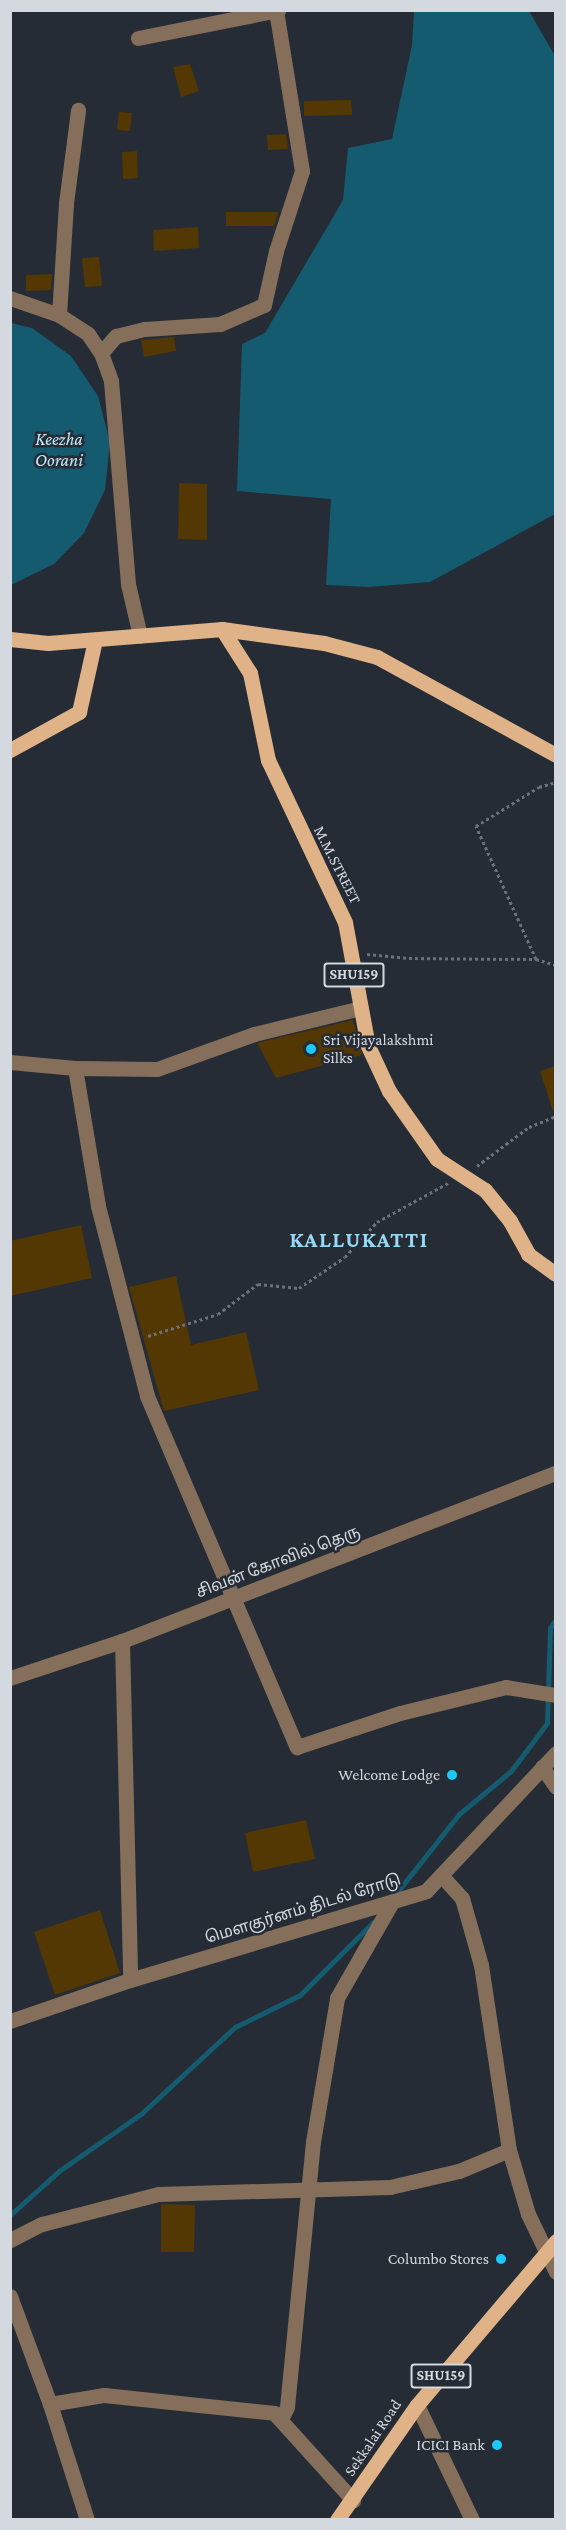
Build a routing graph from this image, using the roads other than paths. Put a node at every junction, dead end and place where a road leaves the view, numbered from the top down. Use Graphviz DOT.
graph roads {
  1 [pos="277,11"];
  2 [pos="138,38"];
  3 [pos="78,110"];
  4 [pos="10,298"];
  5 [pos="59,315"];
  6 [pos="101,353"];
  7 [pos="222,629"];
  8 [pos="140,636"];
  9 [pos="10,639"];
  10 [pos="95,640"];
  11 [pos="10,750"];
  12 [pos="555,755"];
  13 [pos="361,1008"];
  14 [pos="10,1062"];
  15 [pos="75,1068"];
  16 [pos="555,1274"];
  17 [pos="555,1473"];
  18 [pos="231,1599"];
  19 [pos="122,1641"];
  20 [pos="10,1678"];
  21 [pos="555,1695"];
  22 [pos="555,1753"];
  23 [pos="542,1767"];
  24 [pos="555,1787"];
  25 [pos="441,1875"];
  26 [pos="392,1902"];
  27 [pos="130,1980"];
  28 [pos="10,2021"];
  29 [pos="509,2150"];
  30 [pos="309,2189"];
  31 [pos="10,2240"];
  32 [pos="551,2245"];
  33 [pos="555,2272"];
  34 [pos="10,2296"];
  35 [pos="50,2404"];
  36 [pos="417,2405"];
  37 [pos="281,2419"];
  38 [pos="353,2500"];
  39 [pos="87,2520"];
  40 [pos="337,2520"];
  41 [pos="472,2520"];
  1 -- 2 [label="street"];
  1 -- 6 [label="street"];
  3 -- 5 [label="street"];
  4 -- 5 [label="street"];
  5 -- 6 [label="street"];
  6 -- 8 [label="street"];
  7 -- 8 [label="main road"];
  7 -- 12 [label="main road"];
  7 -- 13 [label="main road, M.M.STREET / SHU159"];
  8 -- 10 [label="main road"];
  9 -- 10 [label="main road"];
  10 -- 11 [label="main road"];
  13 -- 15 [label="street"];
  13 -- 16 [label="main road, M.M.STREET / SHU159"];
  14 -- 15 [label="street"];
  15 -- 18 [label="street"];
  17 -- 18 [label="street, சிவன் கோவில் தெரு"];
  18 -- 19 [label="street, சிவன் கோவில் தெரு"];
  18 -- 21 [label="street"];
  19 -- 20 [label="street, சிவன் கோவில் தெரு"];
  19 -- 27 [label="street"];
  22 -- 23 [label="street, மௌகுர்னம் திடல் ரோடு"];
  23 -- 24 [label="street"];
  23 -- 25 [label="street, மௌகுர்னம் திடல் ரோடு"];
  25 -- 26 [label="street, மௌகுர்னம் திடல் ரோடு"];
  25 -- 29 [label="street"];
  26 -- 27 [label="street, மௌகுர்னம் திடல் ரோடு"];
  26 -- 30 [label="street"];
  27 -- 28 [label="street, மௌகுர்னம் திடல் ரோடு"];
  29 -- 30 [label="street"];
  29 -- 32 [label="street"];
  30 -- 31 [label="street"];
  30 -- 37 [label="street"];
  32 -- 33 [label="street"];
  32 -- 36 [label="main road, Sekkalai Road / SHU159"];
  34 -- 35 [label="street"];
  35 -- 37 [label="street"];
  35 -- 39 [label="street"];
  36 -- 38 [label="main road, Sekkalai Road / SHU159"];
  36 -- 41 [label="street"];
  37 -- 38 [label="street"];
  38 -- 40 [label="main road, Sekkalai Road / SHU159"];
}
